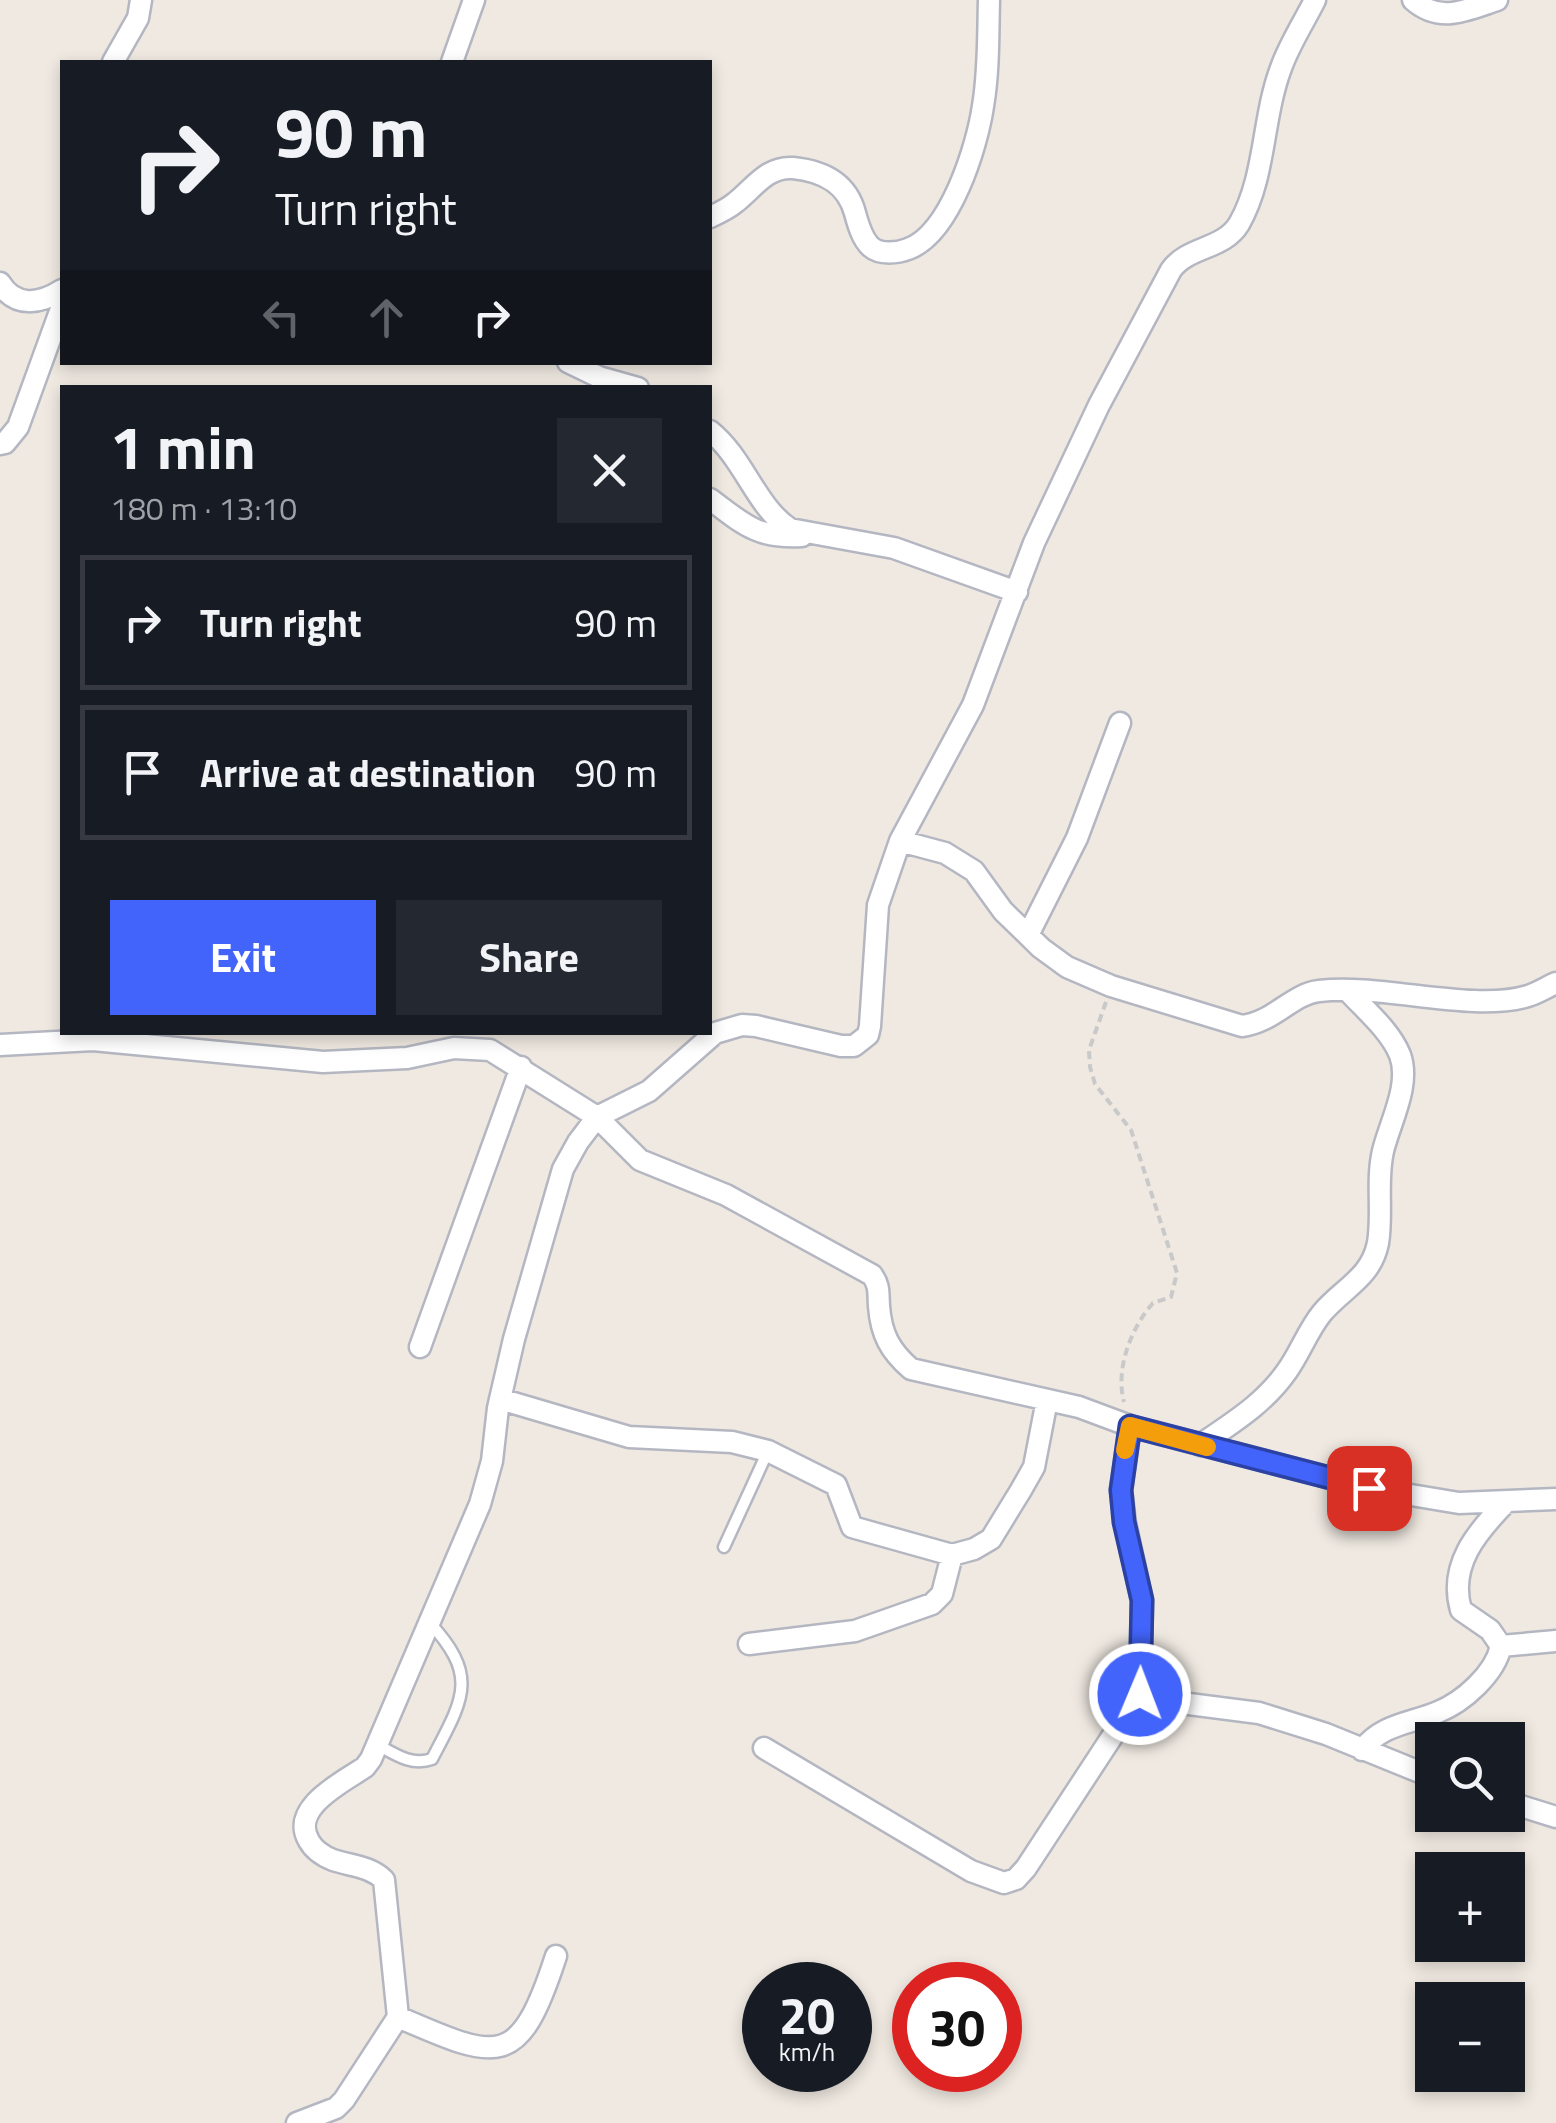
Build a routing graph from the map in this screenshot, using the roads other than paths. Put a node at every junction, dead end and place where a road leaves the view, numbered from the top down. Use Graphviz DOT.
graph roads {
  1 [pos="142,0"];
  2 [pos="474,0"];
  3 [pos="989,0"];
  4 [pos="1316,0"];
  5 [pos="1413,0"];
  6 [pos="1497,0"];
  7 [pos="114,60"];
  8 [pos="453,60"];
  9 [pos="712,216"];
  10 [pos="0,284"];
  11 [pos="60,291"];
  12 [pos="60,312"];
  13 [pos="571,365"];
  14 [pos="573,365"];
  15 [pos="587,385"];
  16 [pos="627,385"];
  17 [pos="712,433"];
  18 [pos="0,444"];
  19 [pos="712,501"];
  20 [pos="811,535"];
  21 [pos="1017,592"];
  22 [pos="1120,723"];
  23 [pos="900,842"];
  24 [pos="1028,934"];
  25 [pos="1556,983"];
  26 [pos="1347,990"];
  27 [pos="0,1046"];
  28 [pos="522,1067"];
  29 [pos="598,1117"];
  30 [pos="420,1347"];
  31 [pos="500,1399"];
  32 [pos="1047,1400"];
  33 [pos="1130,1426"];
  34 [pos="1200,1445"];
  35 [pos="768,1451"];
  36 [pos="1556,1499"];
  37 [pos="1506,1502"];
  38 [pos="724,1548"];
  39 [pos="952,1555"];
  40 [pos="428,1621"];
  41 [pos="1556,1642"];
  42 [pos="749,1644"];
  43 [pos="1500,1646"];
  44 [pos="1140,1694"];
  45 [pos="378,1745"];
  46 [pos="764,1748"];
  47 [pos="1362,1750"];
  48 [pos="1415,1770"];
  49 [pos="1525,1808"];
  50 [pos="1556,1818"];
  51 [pos="556,1956"];
  52 [pos="398,2017"];
  53 [pos="297,2123"];
  1 -- 7 [label="street"];
  2 -- 8 [label="street"];
  3 -- 9 [label="street"];
  4 -- 21 [label="street"];
  5 -- 6 [label="street"];
  10 -- 11 [label="street"];
  12 -- 18 [label="street"];
  13 -- 15 [label="street"];
  14 -- 16 [label="street"];
  17 -- 20 [label="street"];
  19 -- 20 [label="street"];
  20 -- 21 [label="street"];
  21 -- 23 [label="street"];
  22 -- 24 [label="street"];
  23 -- 24 [label="street"];
  23 -- 29 [label="street"];
  24 -- 26 [label="street"];
  25 -- 26 [label="street"];
  26 -- 34 [label="street"];
  27 -- 28 [label="street"];
  28 -- 29 [label="street"];
  28 -- 30 [label="street"];
  29 -- 31 [label="street"];
  29 -- 32 [label="street"];
  31 -- 35 [label="street"];
  31 -- 40 [label="street"];
  32 -- 33 [label="street"];
  32 -- 39 [label="street"];
  33 -- 34 [label="street"];
  33 -- 44 [label="street"];
  34 -- 37 [label="street"];
  35 -- 38 [label="lane"];
  35 -- 39 [label="street"];
  36 -- 37 [label="street"];
  37 -- 43 [label="street"];
  39 -- 42 [label="street"];
  40 -- 45 [label="street"];
  40 -- 45 [label="lane"];
  41 -- 43 [label="street"];
  43 -- 47 [label="street"];
  44 -- 46 [label="street"];
  44 -- 47 [label="street"];
  45 -- 52 [label="street"];
  47 -- 48 [label="street"];
  49 -- 50 [label="street"];
  51 -- 52 [label="street"];
  52 -- 53 [label="street"];
}
